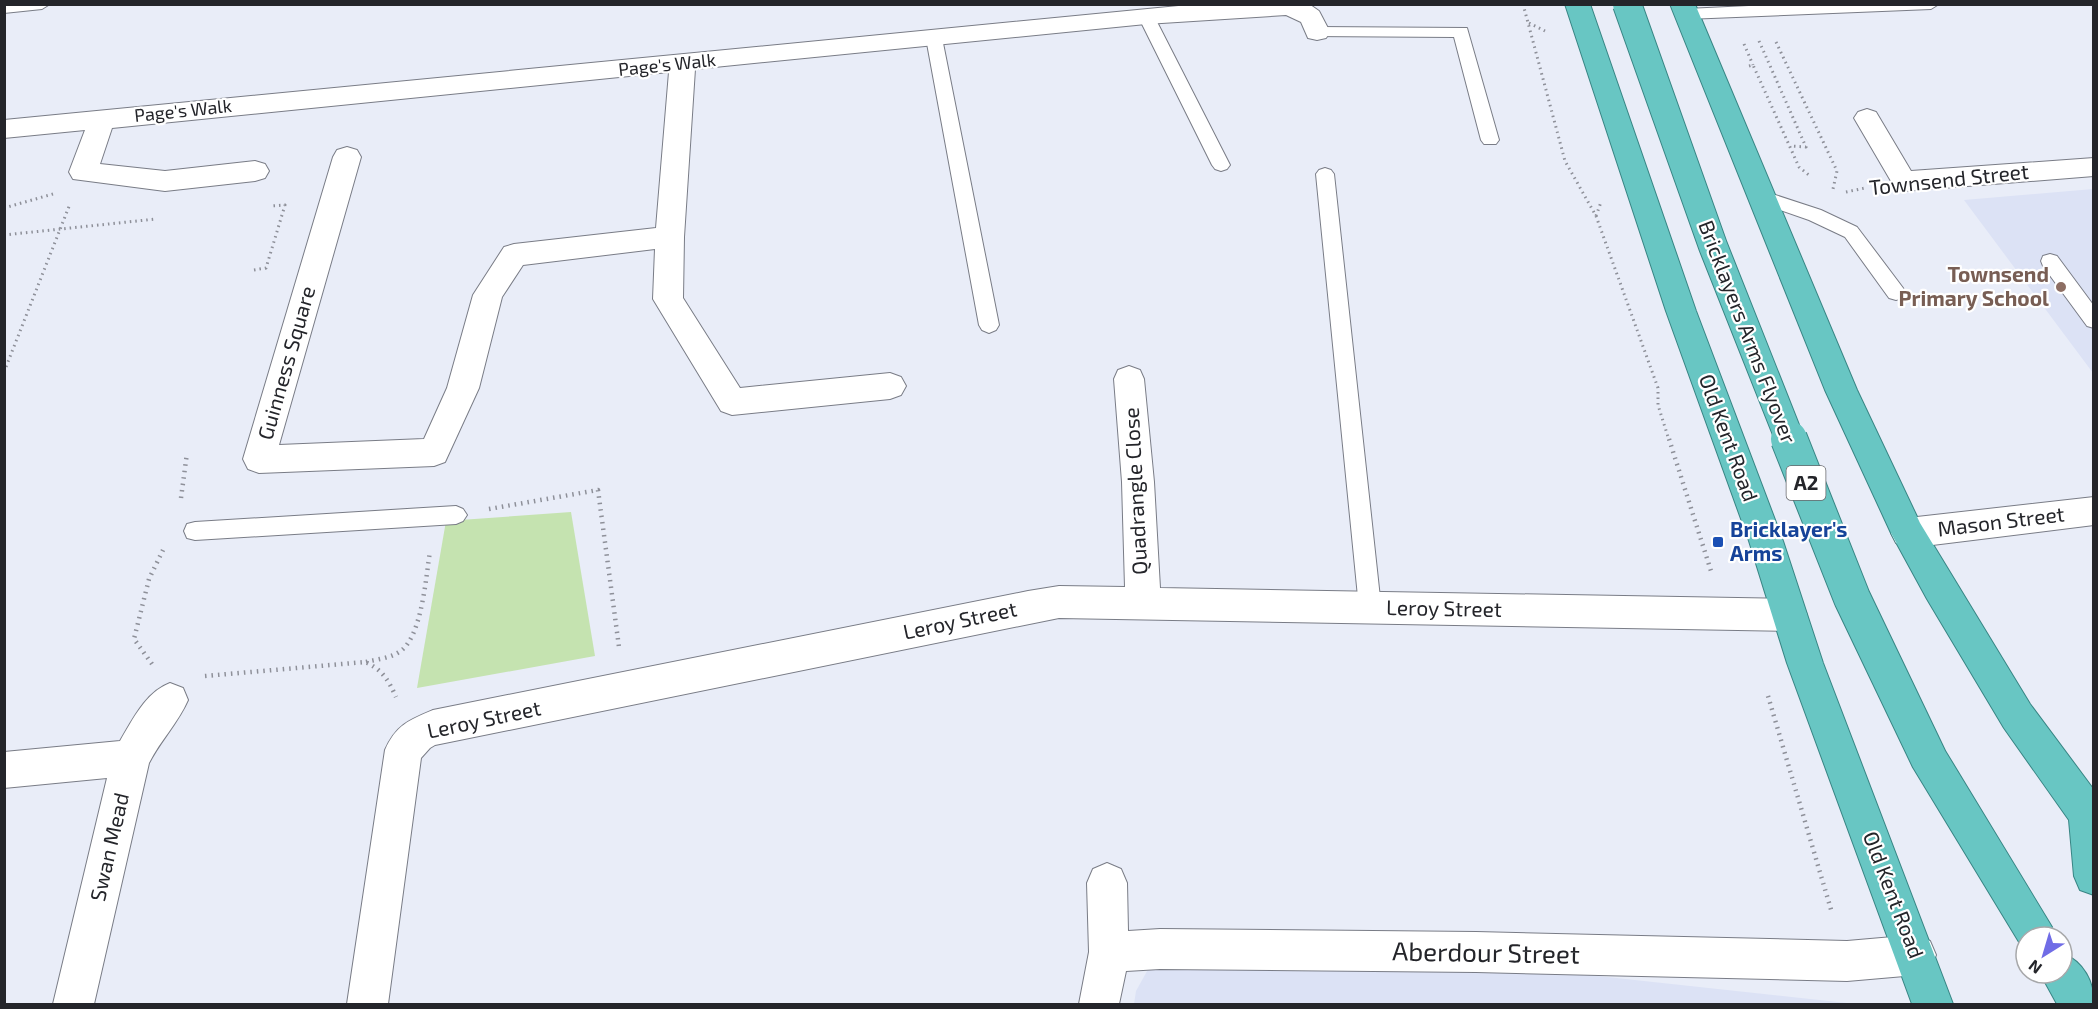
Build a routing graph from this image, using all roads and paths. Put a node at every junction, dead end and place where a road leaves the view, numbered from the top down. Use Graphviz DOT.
graph roads {
  1 [pos="42,4"];
  2 [pos="1523,4"];
  3 [pos="1577,4"];
  4 [pos="1628,4"];
  5 [pos="1931,4"];
  6 [pos="1304,7"];
  7 [pos="4,8"];
  8 [pos="1684,9"];
  9 [pos="1146,16"];
  10 [pos="1529,23"];
  11 [pos="1317,32"];
  12 [pos="1755,32"];
  13 [pos="1772,33"];
  14 [pos="1546,34"];
  15 [pos="1742,37"];
  16 [pos="934,38"];
  17 [pos="683,63"];
  18 [pos="1753,65"];
  19 [pos="1745,66"];
  20 [pos="1867,118"];
  21 [pos="102,119"];
  22 [pos="4,129"];
  23 [pos="1490,140"];
  24 [pos="1790,147"];
  25 [pos="347,157"];
  26 [pos="1221,165"];
  27 [pos="1799,167"];
  28 [pos="2094,167"];
  29 [pos="255,171"];
  30 [pos="1325,174"];
  31 [pos="80,180"];
  32 [pos="1904,181"];
  33 [pos="1832,195"];
  34 [pos="1760,196"];
  35 [pos="267,207"];
  36 [pos="4,208"];
  37 [pos="1815,215"];
  38 [pos="165,218"];
  39 [pos="60,229"];
  40 [pos="4,235"];
  41 [pos="670,237"];
  42 [pos="2050,261"];
  43 [pos="254,270"];
  44 [pos="1896,294"];
  45 [pos="2094,321"];
  46 [pos="989,326"];
  47 [pos="4,372"];
  48 [pos="1129,380"];
  49 [pos="890,386"];
  50 [pos="187,453"];
  51 [pos="179,509"];
  52 [pos="2094,511"];
  53 [pos="447,516"];
  54 [pos="195,531"];
  55 [pos="1908,533"];
  56 [pos="166,543"];
  57 [pos="1715,581"];
  58 [pos="1143,603"];
  59 [pos="1370,607"];
  60 [pos="1790,615"];
  61 [pos="366,662"];
  62 [pos="164,684"];
  63 [pos="1766,689"];
  64 [pos="624,691"];
  65 [pos="417,735"];
  66 [pos="131,758"];
  67 [pos="4,770"];
  68 [pos="2090,814"];
  69 [pos="2094,876"];
  70 [pos="1107,883"];
  71 [pos="1832,915"];
  72 [pos="2030,925"];
  73 [pos="1109,952"];
  74 [pos="1916,955"];
  75 [pos="2068,985"];
  76 [pos="73,1005"];
  77 [pos="368,1005"];
  78 [pos="1099,1005"];
  79 [pos="1933,1005"];
  80 [pos="2080,1005"];
  1 -- 7 [label="lane"];
  2 -- 10 [label="path"];
  3 -- 60 [label="highway, Old Kent Road"];
  4 -- 72 [label="highway, Bricklayers Arms Flyover / A2, bridge"];
  5 -- 8 [label="lane"];
  6 -- 9 [label="street, Page's Walk"];
  6 -- 11 [label="street, Page's Walk"];
  8 -- 34 [label="highway"];
  9 -- 16 [label="street, Page's Walk"];
  9 -- 26 [label="lane"];
  10 -- 14 [label="path"];
  10 -- 57 [label="path"];
  11 -- 23 [label="lane"];
  12 -- 24 [label="path"];
  13 -- 33 [label="path"];
  15 -- 18 [label="path"];
  16 -- 17 [label="street, Page's Walk"];
  16 -- 46 [label="lane"];
  17 -- 21 [label="street, Page's Walk"];
  17 -- 41 [label="street"];
  18 -- 19 [label="path"];
  18 -- 24 [label="path"];
  20 -- 32 [label="street"];
  21 -- 22 [label="street, Page's Walk"];
  21 -- 31 [label="street"];
  24 -- 27 [label="path"];
  25 -- 41 [label="street, Guinness Square"];
  28 -- 32 [label="street, Townsend Street"];
  29 -- 31 [label="street"];
  30 -- 59 [label="lane"];
  31 -- 36 [label="path"];
  31 -- 39 [label="path"];
  32 -- 33 [label="path, Townsend Street"];
  33 -- 37 [label="path"];
  34 -- 37 [label="lane"];
  34 -- 55 [label="highway"];
  35 -- 43 [label="path"];
  37 -- 44 [label="lane"];
  38 -- 39 [label="path"];
  39 -- 40 [label="path"];
  39 -- 47 [label="path"];
  41 -- 49 [label="street"];
  42 -- 45 [label="lane"];
  48 -- 58 [label="street, Quadrangle Close"];
  50 -- 51 [label="path"];
  52 -- 55 [label="street, Mason Street"];
  53 -- 54 [label="lane"];
  53 -- 61 [label="path"];
  53 -- 64 [label="path"];
  55 -- 68 [label="highway"];
  56 -- 62 [label="path"];
  58 -- 59 [label="street, Leroy Street"];
  58 -- 64 [label="street, Leroy Street"];
  59 -- 60 [label="street, Leroy Street"];
  60 -- 74 [label="highway, Old Kent Road"];
  61 -- 62 [label="path"];
  61 -- 65 [label="path"];
  62 -- 66 [label="street, Swan Mead"];
  63 -- 71 [label="path"];
  64 -- 65 [label="street, Leroy Street"];
  65 -- 77 [label="street, Leroy Street"];
  66 -- 67 [label="street"];
  66 -- 76 [label="street, Swan Mead"];
  68 -- 69 [label="highway"];
  70 -- 73 [label="street"];
  73 -- 74 [label="street, Aberdour Street"];
  73 -- 78 [label="street"];
  74 -- 79 [label="highway, Old Kent Road"];
  75 -- 80 [label="highway"];
}
